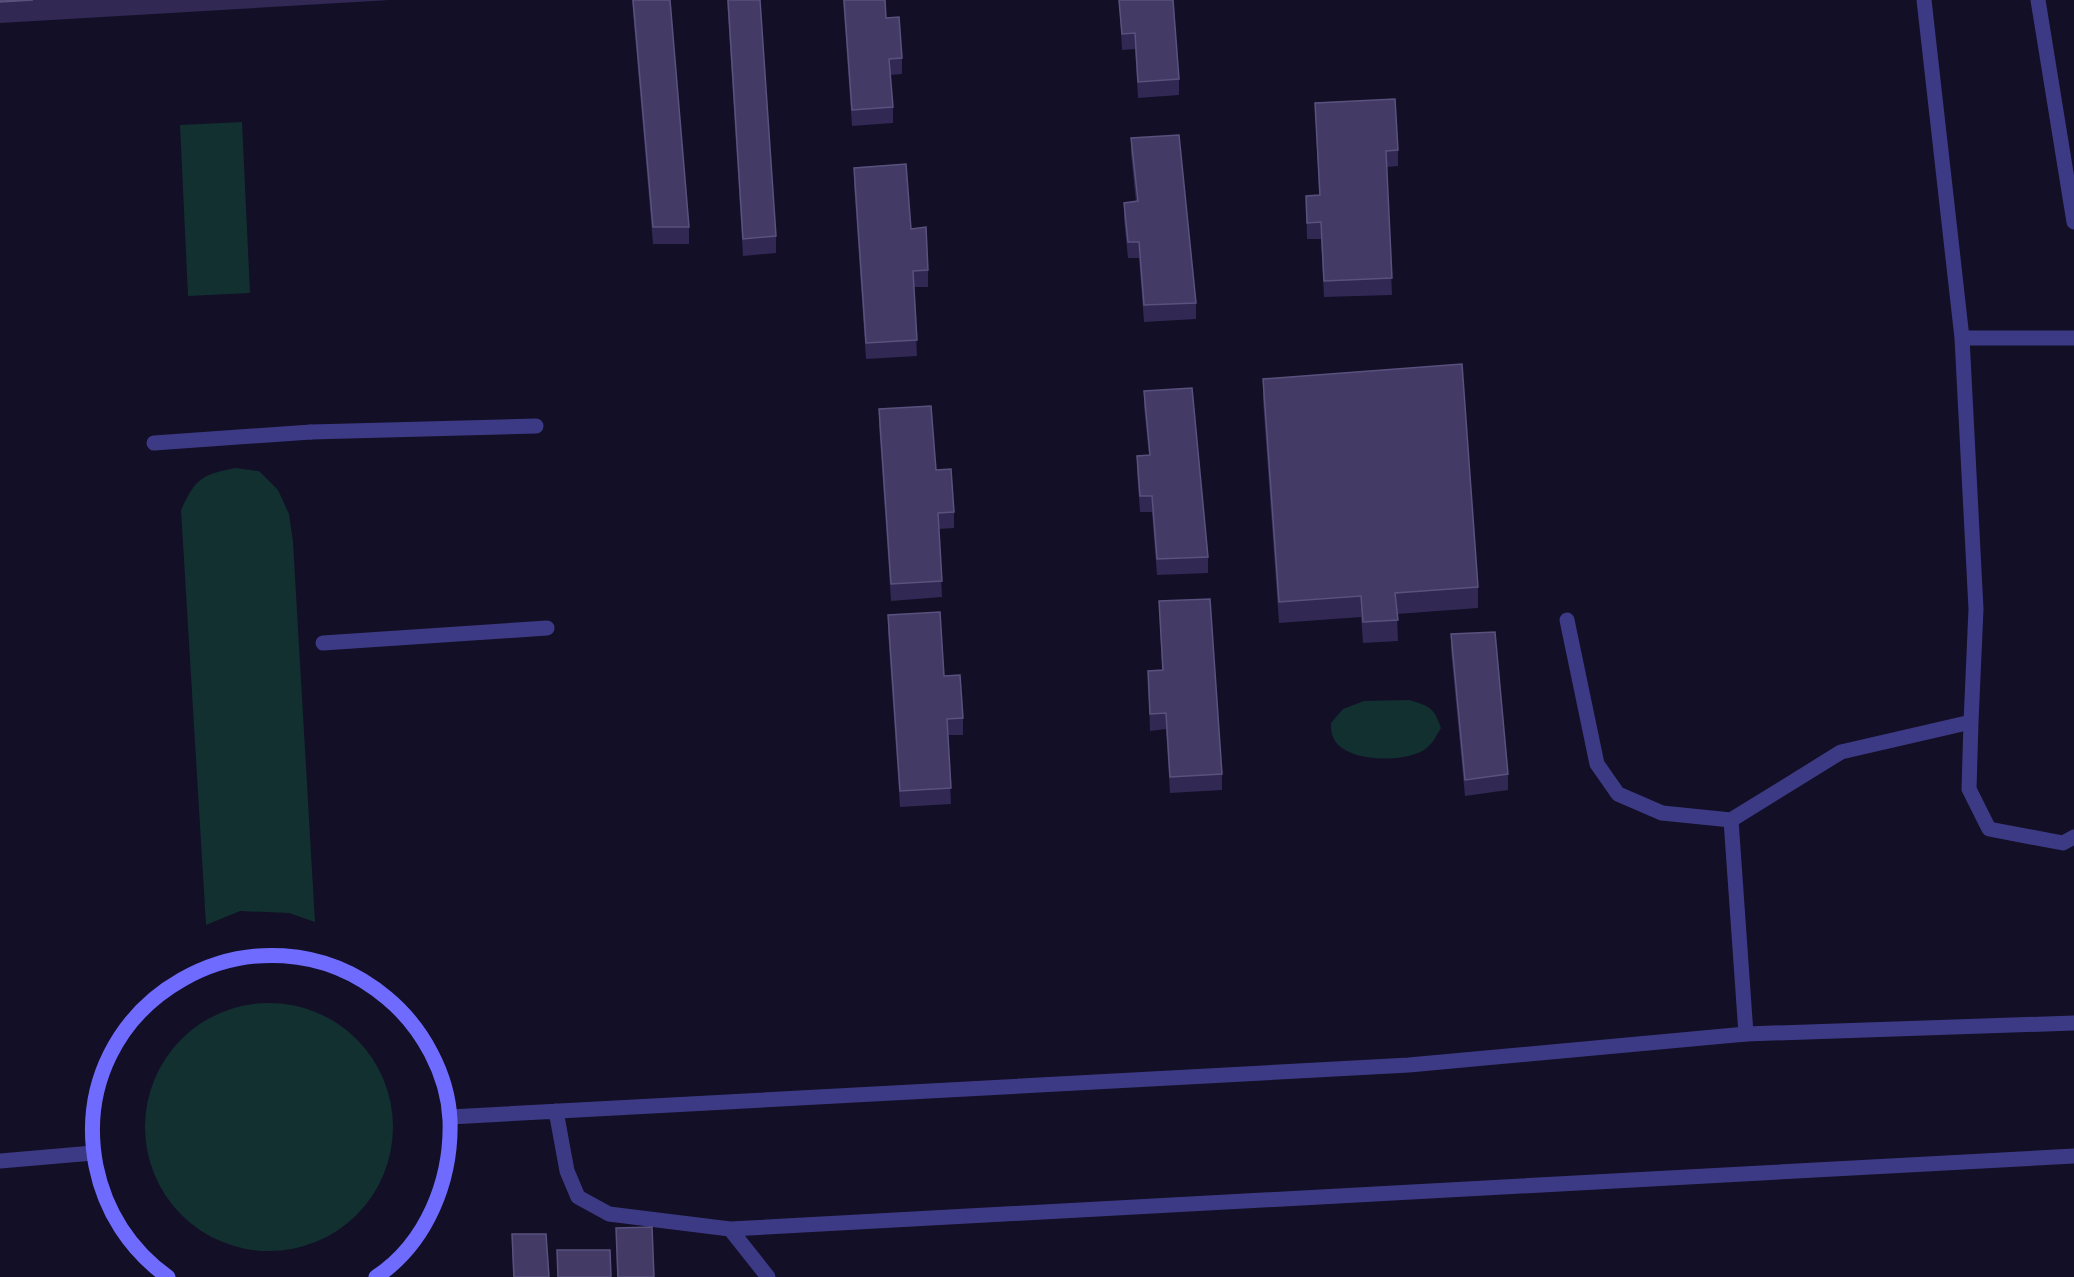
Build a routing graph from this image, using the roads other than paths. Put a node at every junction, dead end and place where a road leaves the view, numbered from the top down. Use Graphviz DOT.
graph roads {
  1 [pos="1924,0"];
  2 [pos="2038,0"];
  3 [pos="2074,222"];
  4 [pos="1962,338"];
  5 [pos="2074,338"];
  6 [pos="536,426"];
  7 [pos="154,443"];
  8 [pos="1567,620"];
  9 [pos="547,628"];
  10 [pos="322,643"];
  11 [pos="1971,722"];
  12 [pos="1731,820"];
  13 [pos="2074,837"];
  14 [pos="2074,1023"];
  15 [pos="1746,1035"];
  16 [pos="556,1111"];
  17 [pos="450,1117"];
  18 [pos="93,1153"];
  19 [pos="2074,1156"];
  20 [pos="0,1161"];
  21 [pos="730,1229"];
  22 [pos="378,1276"];
  23 [pos="168,1277"];
  24 [pos="768,1277"];
  1 -- 4 [label="street"];
  2 -- 3 [label="street"];
  4 -- 5 [label="street"];
  4 -- 11 [label="street"];
  6 -- 7 [label="street"];
  8 -- 12 [label="street"];
  9 -- 10 [label="street"];
  11 -- 12 [label="street"];
  11 -- 13 [label="street"];
  12 -- 15 [label="street"];
  14 -- 15 [label="street"];
  15 -- 16 [label="street"];
  16 -- 17 [label="street"];
  16 -- 21 [label="street"];
  17 -- 18 [label="street"];
  17 -- 22 [label="street"];
  18 -- 20 [label="street"];
  18 -- 23 [label="street"];
  19 -- 21 [label="street"];
  21 -- 24 [label="street"];
}
